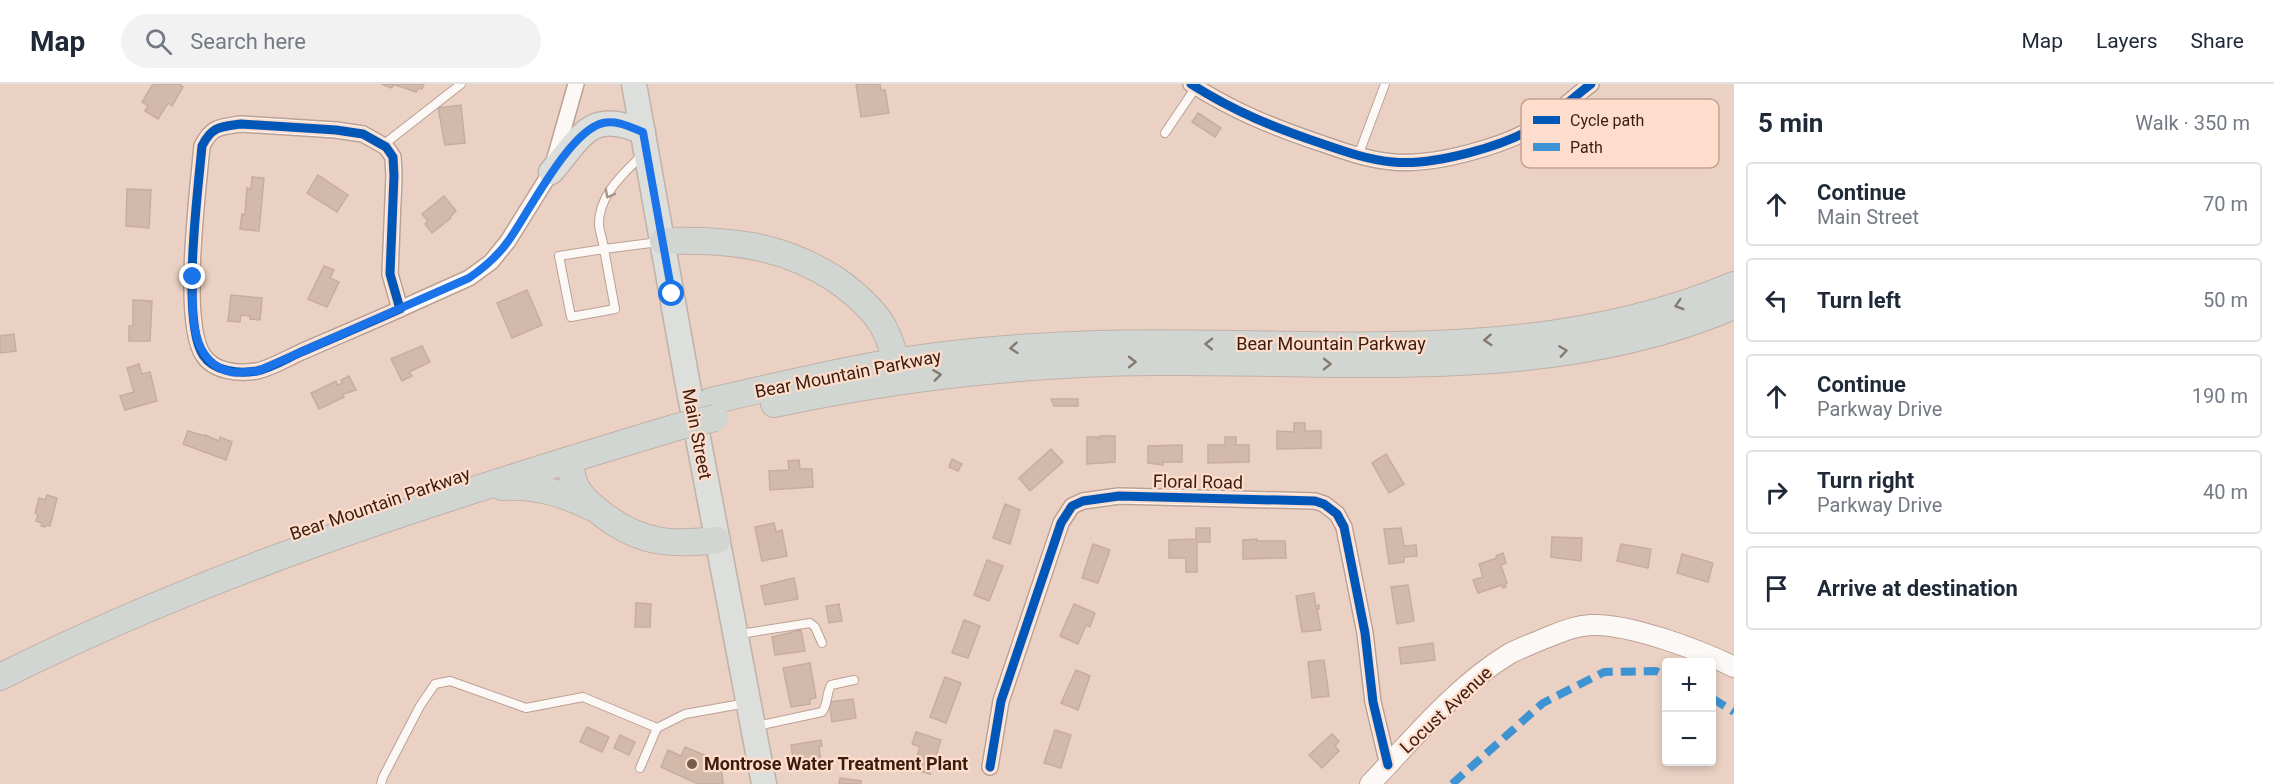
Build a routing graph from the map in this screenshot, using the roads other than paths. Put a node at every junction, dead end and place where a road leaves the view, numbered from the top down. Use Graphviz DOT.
graph roads {
  1 [pos="461,84"];
  2 [pos="576,84"];
  3 [pos="634,84"];
  4 [pos="1385,84"];
  5 [pos="1590,84"];
  6 [pos="1193,85"];
  7 [pos="1571,99"];
  8 [pos="1164,133"];
  9 [pos="1521,133"];
  10 [pos="644,142"];
  11 [pos="383,145"];
  12 [pos="1358,156"];
  13 [pos="550,172"];
  14 [pos="663,241"];
  15 [pos="604,249"];
  16 [pos="573,278"];
  17 [pos="563,279"];
  18 [pos="1734,285"];
  19 [pos="1734,306"];
  20 [pos="400,309"];
  21 [pos="897,362"];
  22 [pos="713,409"];
  23 [pos="675,419"];
  24 [pos="569,460"];
  25 [pos="475,489"];
  26 [pos="594,508"];
  27 [pos="717,540"];
  28 [pos="735,635"];
  29 [pos="822,643"];
  30 [pos="0,657"];
  31 [pos="1732,663"];
  32 [pos="0,676"];
  33 [pos="854,680"];
  34 [pos="748,703"];
  35 [pos="753,727"];
  36 [pos="657,728"];
  37 [pos="1388,765"];
  38 [pos="990,767"];
  39 [pos="640,768"];
  40 [pos="381,784"];
  41 [pos="764,784"];
  42 [pos="1370,784"];
  1 -- 11 [label="lane"];
  2 -- 13 [label="street"];
  3 -- 10 [label="main road, Main Street"];
  4 -- 12 [label="lane"];
  5 -- 7 [label="street"];
  6 -- 8 [label="lane"];
  6 -- 12 [label="street"];
  9 -- 12 [label="street"];
  10 -- 13 [label="main road"];
  10 -- 14 [label="main road, Main Street"];
  10 -- 15 [label="lane, one-way"];
  11 -- 20 [label="street"];
  11 -- 20 [label="street"];
  13 -- 20 [label="street"];
  14 -- 15 [label="lane"];
  14 -- 21 [label="highway"];
  14 -- 27 [label="main road, Main Street"];
  15 -- 17 [label="lane"];
  15 -- 17 [label="lane"];
  16 -- 17 [label="lane"];
  18 -- 21 [label="highway, Bear Mountain Parkway, one-way"];
  22 -- 19 [label="highway, Bear Mountain Parkway, one-way"];
  21 -- 22 [label="highway, Bear Mountain Parkway"];
  22 -- 23 [label="highway, Bear Mountain Parkway, bridge"];
  23 -- 24 [label="highway, Bear Mountain Parkway"];
  23 -- 30 [label="highway, Bear Mountain Parkway"];
  24 -- 25 [label="highway, Bear Mountain Parkway"];
  24 -- 26 [label="highway"];
  25 -- 26 [label="highway"];
  25 -- 32 [label="highway, Bear Mountain Parkway"];
  26 -- 27 [label="highway"];
  27 -- 28 [label="main road, Main Street"];
  28 -- 29 [label="lane"];
  28 -- 34 [label="main road, Main Street"];
  31 -- 37 [label="street, Locust Avenue"];
  33 -- 35 [label="lane"];
  34 -- 35 [label="main road, Main Street"];
  34 -- 36 [label="lane"];
  35 -- 41 [label="main road, Main Street"];
  36 -- 39 [label="lane"];
  36 -- 40 [label="lane"];
  37 -- 38 [label="street, Floral Road"];
  37 -- 42 [label="street, Locust Avenue"];
}
